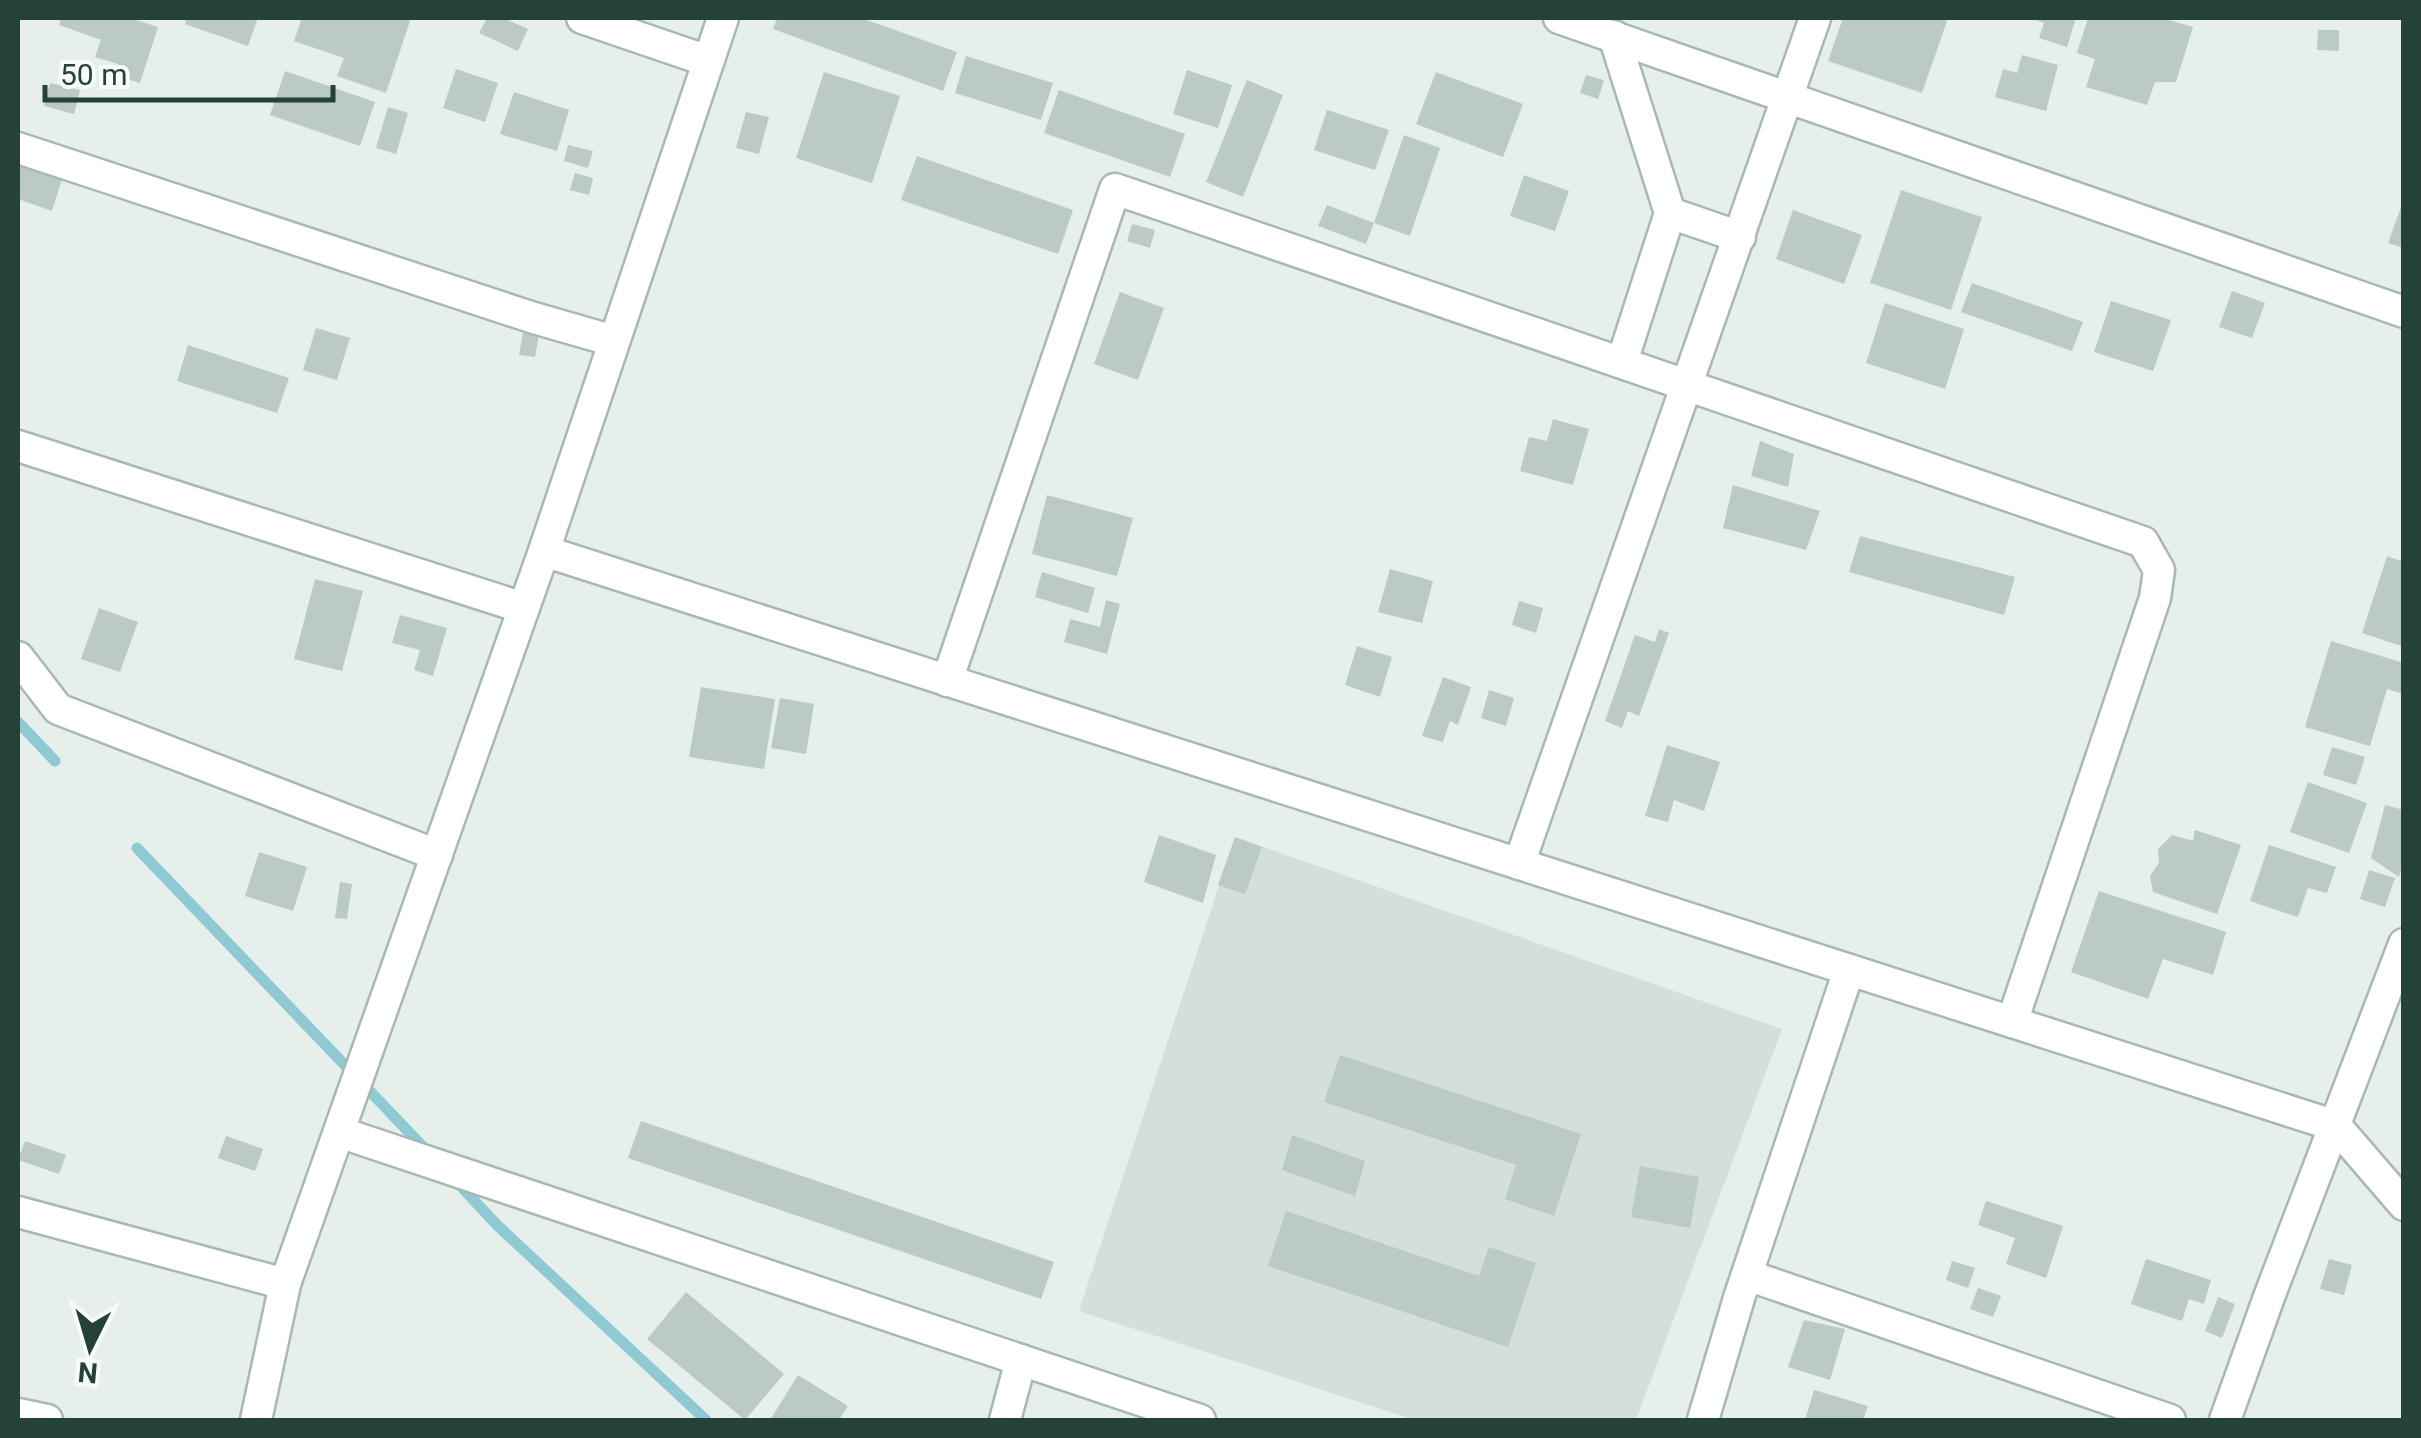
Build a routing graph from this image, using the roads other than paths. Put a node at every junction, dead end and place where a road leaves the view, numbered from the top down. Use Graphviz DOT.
graph roads {
  1 [pos="582,18"];
  2 [pos="723,18"];
  3 [pos="1559,18"];
  4 [pos="1815,18"];
  5 [pos="1614,36"];
  6 [pos="708,61"];
  7 [pos="1789,96"];
  8 [pos="18,148"];
  9 [pos="1670,214"];
  10 [pos="1740,237"];
  11 [pos="2404,312"];
  12 [pos="614,341"];
  13 [pos="1622,362"];
  14 [pos="1688,385"];
  15 [pos="18,446"];
  16 [pos="544,551"];
  17 [pos="524,608"];
  18 [pos="18,657"];
  19 [pos="947,681"];
  20 [pos="436,855"];
  21 [pos="1519,864"];
  22 [pos="2404,944"];
  23 [pos="1849,970"];
  24 [pos="2012,1022"];
  25 [pos="2336,1126"];
  26 [pos="338,1132"];
  27 [pos="2404,1205"];
  28 [pos="18,1212"];
  29 [pos="1747,1275"];
  30 [pos="286,1284"];
  31 [pos="1020,1360"];
  32 [pos="18,1414"];
  33 [pos="46,1420"];
  34 [pos="256,1420"];
  35 [pos="1005,1420"];
  36 [pos="1200,1420"];
  37 [pos="1702,1420"];
  38 [pos="2170,1420"];
  39 [pos="2225,1420"];
  1 -- 6 [label="street"];
  2 -- 6 [label="street"];
  3 -- 5 [label="street"];
  4 -- 7 [label="street"];
  5 -- 7 [label="street"];
  5 -- 9 [label="street"];
  6 -- 12 [label="street"];
  7 -- 10 [label="street"];
  7 -- 11 [label="street"];
  8 -- 12 [label="street"];
  9 -- 10 [label="street"];
  9 -- 13 [label="street"];
  10 -- 14 [label="street"];
  12 -- 16 [label="street"];
  13 -- 14 [label="street"];
  13 -- 19 [label="street"];
  14 -- 21 [label="street"];
  14 -- 24 [label="street"];
  15 -- 17 [label="street"];
  16 -- 17 [label="street"];
  16 -- 19 [label="street"];
  17 -- 20 [label="street"];
  18 -- 20 [label="street"];
  19 -- 21 [label="street"];
  20 -- 26 [label="street"];
  21 -- 23 [label="street"];
  22 -- 25 [label="street"];
  23 -- 24 [label="street"];
  23 -- 29 [label="street"];
  24 -- 25 [label="street"];
  25 -- 27 [label="street"];
  25 -- 39 [label="street"];
  26 -- 30 [label="street"];
  26 -- 31 [label="street"];
  28 -- 30 [label="street"];
  29 -- 37 [label="street"];
  29 -- 38 [label="street"];
  30 -- 34 [label="street"];
  31 -- 35 [label="street"];
  31 -- 36 [label="street"];
  32 -- 33 [label="street"];
}
